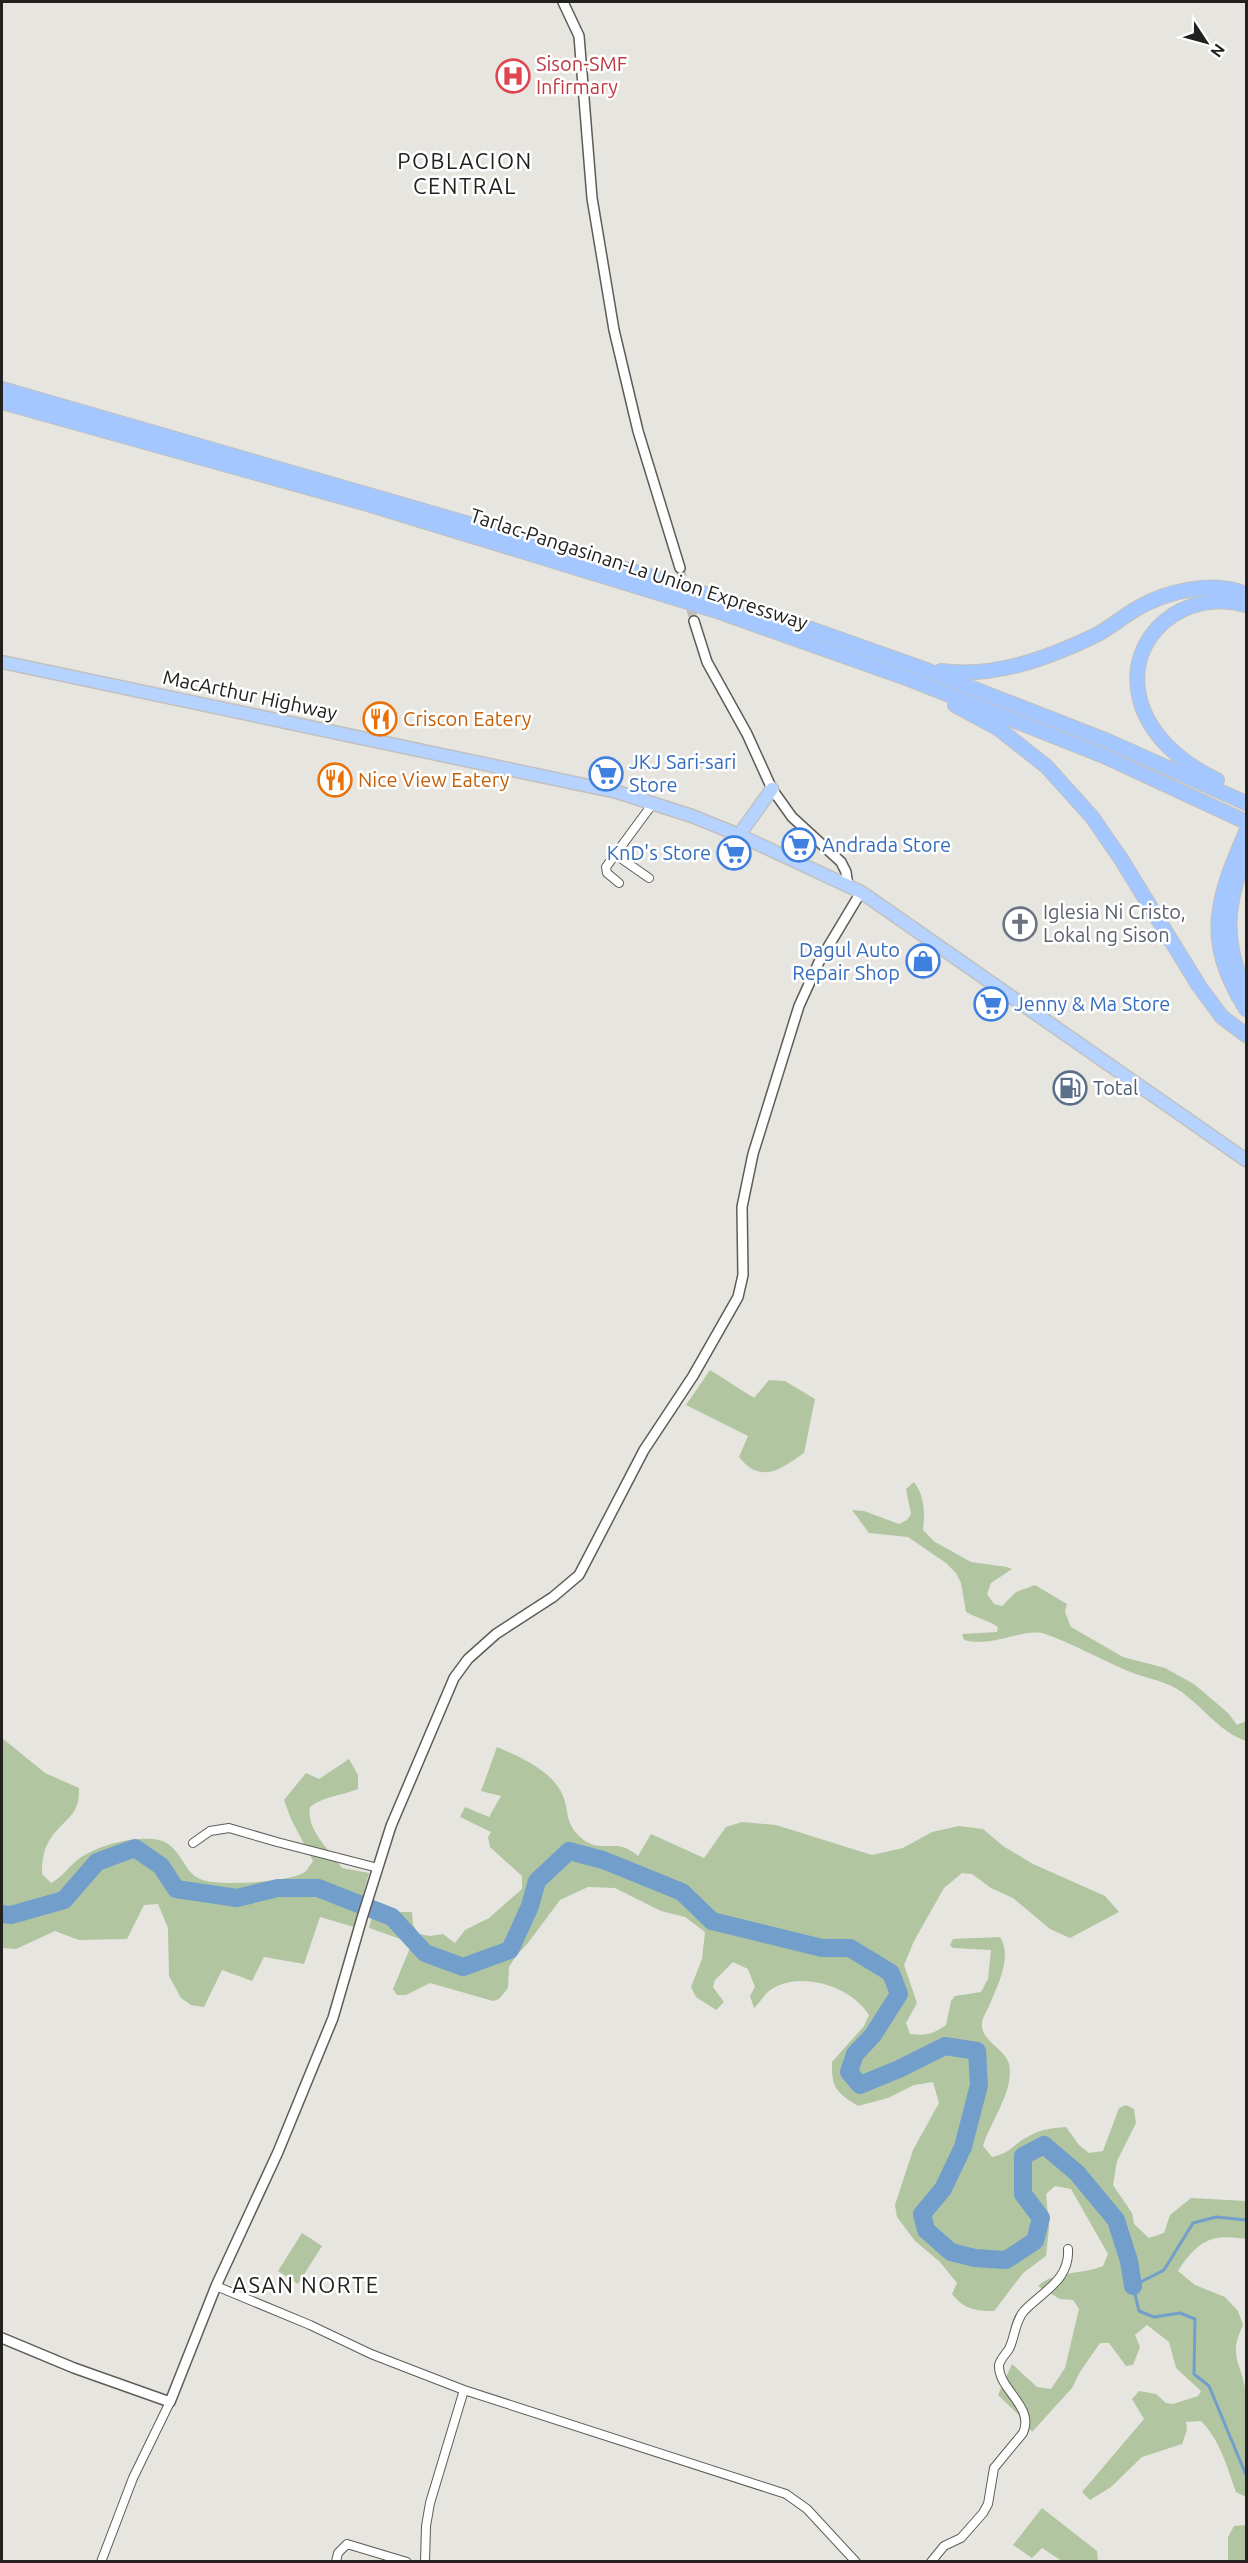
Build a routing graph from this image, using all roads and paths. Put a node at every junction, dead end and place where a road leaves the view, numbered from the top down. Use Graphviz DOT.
graph roads {
  1 [pos="563,2"];
  2 [pos="2,389"];
  3 [pos="2,402"];
  4 [pos="680,568"];
  5 [pos="1246,594"];
  6 [pos="1246,605"];
  7 [pos="694,621"];
  8 [pos="2,662"];
  9 [pos="921,668"];
  10 [pos="909,679"];
  11 [pos="772,789"];
  12 [pos="1246,801"];
  13 [pos="654,802"];
  14 [pos="1246,830"];
  15 [pos="739,835"];
  16 [pos="1246,853"];
  17 [pos="616,855"];
  18 [pos="649,878"];
  19 [pos="619,883"];
  20 [pos="848,886"];
  21 [pos="861,892"];
  22 [pos="1246,993"];
  23 [pos="1246,1009"];
  24 [pos="1246,1035"];
  25 [pos="1246,1160"];
  26 [pos="193,1843"];
  27 [pos="378,1868"];
  28 [pos="1068,2248"];
  29 [pos="216,2286"];
  30 [pos="2,2338"];
  31 [pos="464,2390"];
  32 [pos="170,2402"];
  33 [pos="100,2562"];
  34 [pos="336,2562"];
  35 [pos="406,2562"];
  36 [pos="425,2562"];
  37 [pos="856,2562"];
  38 [pos="931,2562"];
  1 -- 4 [label="street"];
  2 -- 9 [label="highway, Tarlac-Pangasinan-La Union Expressway"];
  3 -- 10 [label="highway, Tarlac-Pangasinan-La Union Expressway"];
  5 -- 9 [label="highway"];
  6 -- 12 [label="highway"];
  7 -- 11 [label="street"];
  8 -- 13 [label="highway, MacArthur Highway"];
  9 -- 12 [label="highway, Tarlac-Pangasinan-La Union Expressway"];
  10 -- 14 [label="highway, Tarlac-Pangasinan-La Union Expressway"];
  10 -- 24 [label="highway"];
  11 -- 15 [label="highway"];
  11 -- 20 [label="street"];
  13 -- 15 [label="highway, MacArthur Highway"];
  13 -- 17 [label="street"];
  14 -- 23 [label="highway"];
  15 -- 20 [label="highway, MacArthur Highway"];
  16 -- 22 [label="highway"];
  17 -- 18 [label="street"];
  17 -- 19 [label="street"];
  20 -- 21 [label="highway, MacArthur Highway"];
  21 -- 25 [label="highway, MacArthur Highway"];
  21 -- 27 [label="street"];
  26 -- 27 [label="street"];
  27 -- 29 [label="street"];
  28 -- 38 [label="street"];
  29 -- 31 [label="street"];
  29 -- 32 [label="street"];
  30 -- 32 [label="street"];
  31 -- 36 [label="street"];
  31 -- 37 [label="street"];
  32 -- 33 [label="street"];
  34 -- 35 [label="street"];
}
